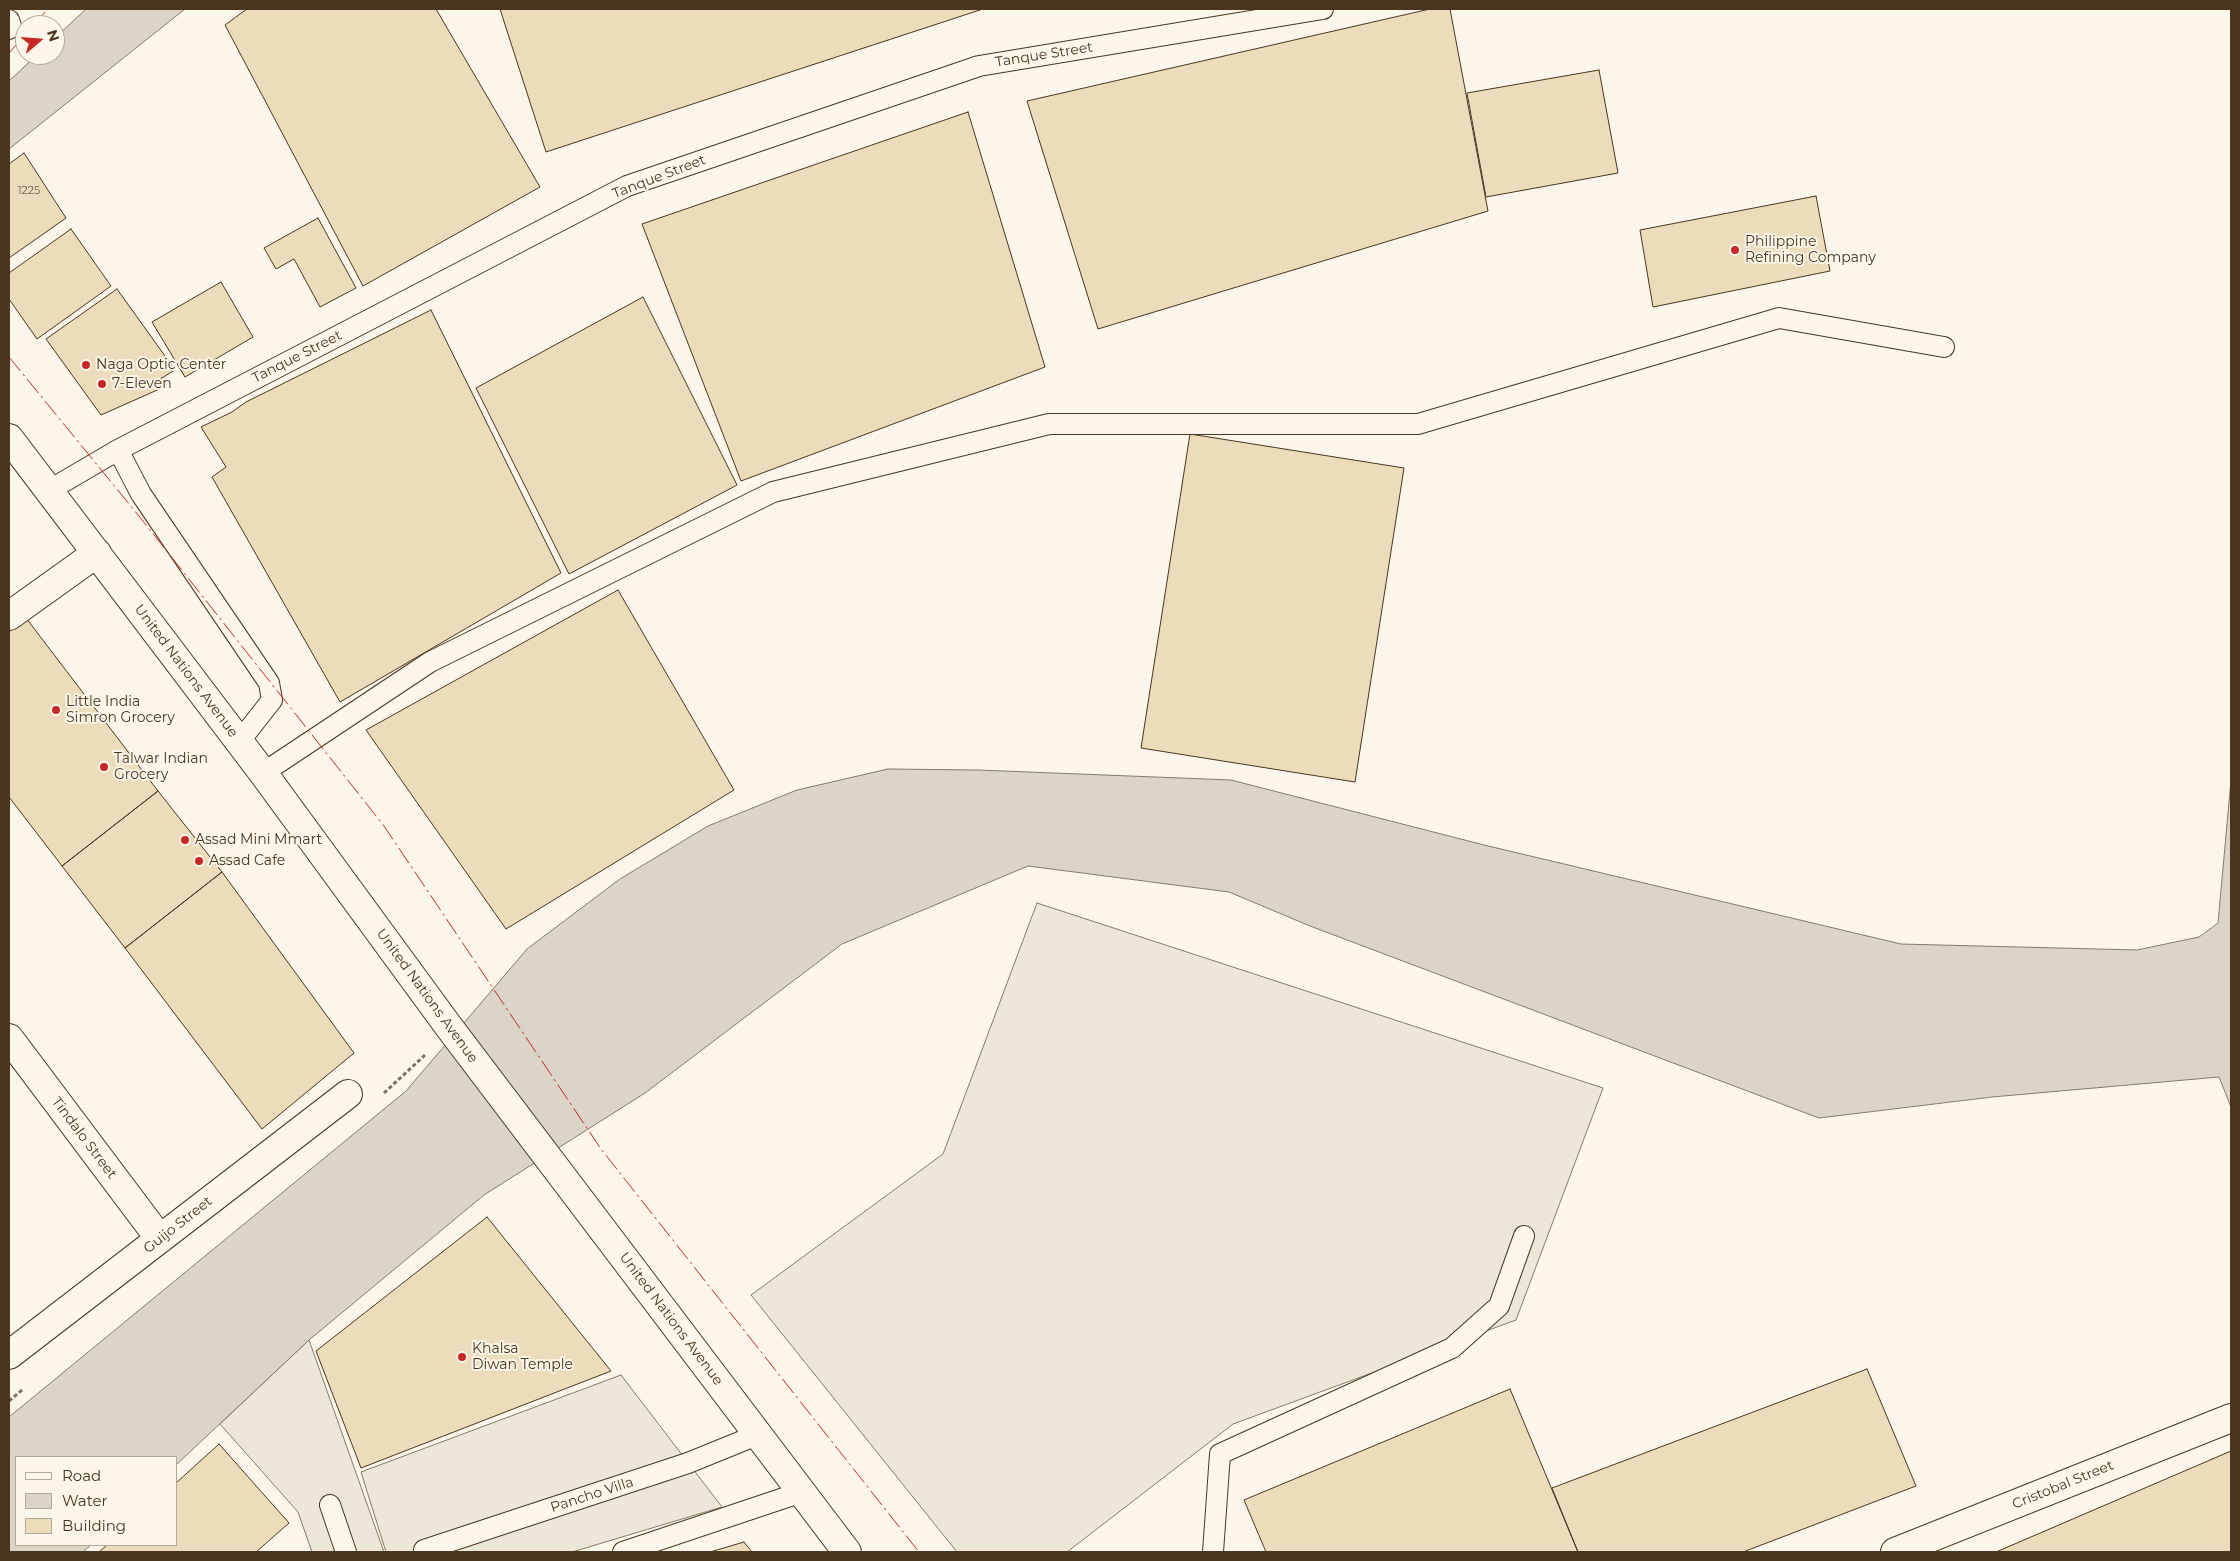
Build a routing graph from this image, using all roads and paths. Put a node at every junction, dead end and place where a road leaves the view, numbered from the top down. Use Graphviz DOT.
graph roads {
  1 [pos="1322,9"];
  2 [pos="9,20"];
  3 [pos="9,29"];
  4 [pos="1944,347"];
  5 [pos="13,450"];
  6 [pos="118,450"];
  7 [pos="48,491"];
  8 [pos="97,553"];
  9 [pos="9,616"];
  10 [pos="239,742"];
  11 [pos="263,773"];
  12 [pos="9,1038"];
  13 [pos="348,1094"];
  14 [pos="1524,1236"];
  15 [pos="160,1239"];
  16 [pos="9,1355"];
  17 [pos="2231,1418"];
  18 [pos="757,1435"];
  19 [pos="802,1492"];
  20 [pos="330,1505"];
  21 [pos="424,1550"];
  22 [pos="346,1552"];
  23 [pos="623,1552"];
  24 [pos="847,1552"];
  25 [pos="1213,1552"];
  26 [pos="1896,1552"];
  1 -- 6 [label="lane, Tanque Street"];
  2 -- 3 [label="lane"];
  4 -- 11 [label="lane"];
  5 -- 7 [label="main road, United Nations Avenue"];
  6 -- 7 [label="lane, Tanque Street"];
  6 -- 10 [label="lane"];
  7 -- 8 [label="main road, United Nations Avenue"];
  8 -- 9 [label="main road"];
  8 -- 10 [label="main road, United Nations Avenue"];
  10 -- 11 [label="main road, United Nations Avenue"];
  11 -- 18 [label="main road, United Nations Avenue"];
  12 -- 15 [label="main road, Tindalo Street"];
  13 -- 15 [label="main road, Guijo Street"];
  14 -- 25 [label="lane"];
  15 -- 16 [label="main road, Guijo Street"];
  17 -- 26 [label="main road, Cristobal Street"];
  18 -- 19 [label="main road, United Nations Avenue"];
  18 -- 21 [label="lane, Pancho Villa"];
  19 -- 23 [label="lane"];
  19 -- 24 [label="main road, United Nations Avenue"];
  20 -- 22 [label="lane"];
}
